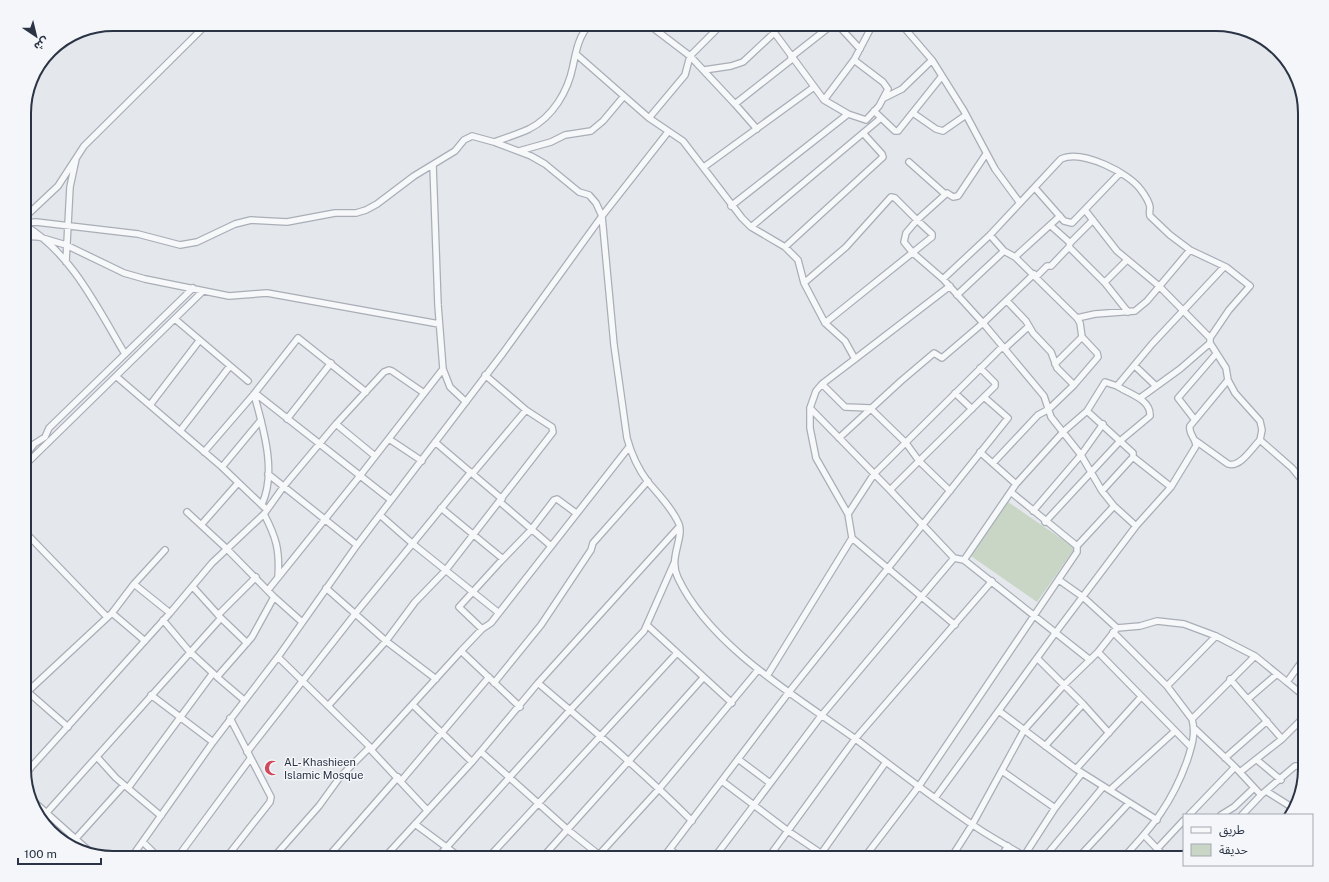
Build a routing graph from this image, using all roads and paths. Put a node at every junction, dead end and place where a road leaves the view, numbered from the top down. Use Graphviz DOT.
graph roads {
  1 [pos="200,31"];
  2 [pos="585,31"];
  3 [pos="659,31"];
  4 [pos="715,31"];
  5 [pos="825,31"];
  6 [pos="843,31"];
  7 [pos="869,31"];
  8 [pos="907,31"];
  9 [pos="774,33"];
  10 [pos="860,49"];
  11 [pos="576,54"];
  12 [pos="690,56"];
  13 [pos="792,58"];
  14 [pos="854,60"];
  15 [pos="932,60"];
  16 [pos="704,70"];
  17 [pos="942,76"];
  18 [pos="814,87"];
  19 [pos="624,96"];
  20 [pos="884,98"];
  21 [pos="824,100"];
  22 [pos="735,104"];
  23 [pos="874,111"];
  24 [pos="913,113"];
  25 [pos="848,114"];
  26 [pos="966,115"];
  27 [pos="649,118"];
  28 [pos="882,118"];
  29 [pos="757,129"];
  30 [pos="668,132"];
  31 [pos="863,133"];
  32 [pos="494,142"];
  33 [pos="519,151"];
  34 [pos="78,153"];
  35 [pos="986,154"];
  36 [pos="909,162"];
  37 [pos="433,165"];
  38 [pos="704,167"];
  39 [pos="1120,173"];
  40 [pos="1035,188"];
  41 [pos="945,194"];
  42 [pos="1020,203"];
  43 [pos="731,206"];
  44 [pos="1085,210"];
  45 [pos="31,211"];
  46 [pos="602,216"];
  47 [pos="1060,216"];
  48 [pos="917,220"];
  49 [pos="1093,220"];
  50 [pos="31,224"];
  51 [pos="1050,225"];
  52 [pos="68,227"];
  53 [pos="751,227"];
  54 [pos="31,229"];
  55 [pos="990,235"];
  56 [pos="31,237"];
  57 [pos="45,239"];
  58 [pos="66,245"];
  59 [pos="1070,245"];
  60 [pos="785,247"];
  61 [pos="1190,250"];
  62 [pos="1004,252"];
  63 [pos="913,253"];
  64 [pos="1015,257"];
  65 [pos="1127,260"];
  66 [pos="66,262"];
  67 [pos="1224,267"];
  68 [pos="1035,276"];
  69 [pos="943,279"];
  70 [pos="804,283"];
  71 [pos="1105,283"];
  72 [pos="950,286"];
  73 [pos="1159,286"];
  74 [pos="193,288"];
  75 [pos="203,291"];
  76 [pos="957,295"];
  77 [pos="1007,301"];
  78 [pos="1184,310"];
  79 [pos="1128,312"];
  80 [pos="1077,318"];
  81 [pos="175,319"];
  82 [pos="825,323"];
  83 [pos="983,323"];
  84 [pos="439,324"];
  85 [pos="1029,326"];
  86 [pos="1082,337"];
  87 [pos="199,341"];
  88 [pos="1210,341"];
  89 [pos="1003,348"];
  90 [pos="125,354"];
  91 [pos="1216,354"];
  92 [pos="856,359"];
  93 [pos="331,363"];
  94 [pos="1055,364"];
  95 [pos="230,366"];
  96 [pos="1135,366"];
  97 [pos="980,368"];
  98 [pos="442,369"];
  99 [pos="485,375"];
  100 [pos="117,377"];
  101 [pos="1228,380"];
  102 [pos="248,381"];
  103 [pos="822,384"];
  104 [pos="1074,385"];
  105 [pos="1117,386"];
  106 [pos="1156,386"];
  107 [pos="366,392"];
  108 [pos="424,393"];
  109 [pos="955,393"];
  110 [pos="255,394"];
  111 [pos="984,396"];
  112 [pos="1140,398"];
  113 [pos="466,402"];
  114 [pos="150,405"];
  115 [pos="810,408"];
  116 [pos="870,408"];
  117 [pos="972,409"];
  118 [pos="1049,409"];
  119 [pos="526,410"];
  120 [pos="1087,411"];
  121 [pos="287,419"];
  122 [pos="261,420"];
  123 [pos="1195,420"];
  124 [pos="336,424"];
  125 [pos="1103,424"];
  126 [pos="180,431"];
  127 [pos="1064,431"];
  128 [pos="389,438"];
  129 [pos="839,438"];
  130 [pos="1260,440"];
  131 [pos="1120,441"];
  132 [pos="1196,441"];
  133 [pos="435,442"];
  134 [pos="320,444"];
  135 [pos="906,444"];
  136 [pos="629,447"];
  137 [pos="31,448"];
  138 [pos="204,452"];
  139 [pos="980,452"];
  140 [pos="1081,455"];
  141 [pos="375,456"];
  142 [pos="1133,457"];
  143 [pos="31,459"];
  144 [pos="422,461"];
  145 [pos="919,461"];
  146 [pos="993,463"];
  147 [pos="222,467"];
  148 [pos="1091,472"];
  149 [pos="472,473"];
  150 [pos="268,474"];
  151 [pos="874,474"];
  152 [pos="1298,475"];
  153 [pos="360,477"];
  154 [pos="648,481"];
  155 [pos="238,483"];
  156 [pos="1016,484"];
  157 [pos="284,486"];
  158 [pos="1171,488"];
  159 [pos="890,490"];
  160 [pos="950,491"];
  161 [pos="1102,491"];
  162 [pos="1012,493"];
  163 [pos="391,500"];
  164 [pos="501,500"];
  165 [pos="262,504"];
  166 [pos="1114,506"];
  167 [pos="442,508"];
  168 [pos="265,511"];
  169 [pos="1033,511"];
  170 [pos="187,512"];
  171 [pos="576,513"];
  172 [pos="848,514"];
  173 [pos="380,515"];
  174 [pos="325,520"];
  175 [pos="1045,522"];
  176 [pos="201,525"];
  177 [pos="924,525"];
  178 [pos="1136,526"];
  179 [pos="679,527"];
  180 [pos="532,530"];
  181 [pos="474,534"];
  182 [pos="31,538"];
  183 [pos="852,538"];
  184 [pos="413,544"];
  185 [pos="357,545"];
  186 [pos="551,546"];
  187 [pos="1077,546"];
  188 [pos="227,549"];
  189 [pos="165,550"];
  190 [pos="503,558"];
  191 [pos="954,558"];
  192 [pos="964,560"];
  193 [pos="674,563"];
  194 [pos="889,568"];
  195 [pos="445,571"];
  196 [pos="256,577"];
  197 [pos="278,577"];
  198 [pos="1059,580"];
  199 [pos="992,581"];
  200 [pos="134,584"];
  201 [pos="192,587"];
  202 [pos="326,588"];
  203 [pos="268,590"];
  204 [pos="472,592"];
  205 [pos="920,596"];
  206 [pos="274,597"];
  207 [pos="1083,597"];
  208 [pos="170,613"];
  209 [pos="499,613"];
  210 [pos="355,614"];
  211 [pos="110,615"];
  212 [pos="1034,615"];
  213 [pos="219,616"];
  214 [pos="163,620"];
  215 [pos="302,622"];
  216 [pos="955,624"];
  217 [pos="648,626"];
  218 [pos="482,629"];
  219 [pos="1115,630"];
  220 [pos="1056,632"];
  221 [pos="1216,636"];
  222 [pos="386,640"];
  223 [pos="145,641"];
  224 [pos="247,643"];
  225 [pos="189,651"];
  226 [pos="461,651"];
  227 [pos="1098,652"];
  228 [pos="677,653"];
  229 [pos="278,656"];
  230 [pos="1255,656"];
  231 [pos="1037,658"];
  232 [pos="1090,660"];
  233 [pos="1298,667"];
  234 [pos="758,670"];
  235 [pos="1277,674"];
  236 [pos="215,675"];
  237 [pos="767,676"];
  238 [pos="488,677"];
  239 [pos="704,678"];
  240 [pos="436,679"];
  241 [pos="1230,679"];
  242 [pos="303,680"];
  243 [pos="1287,682"];
  244 [pos="494,683"];
  245 [pos="538,683"];
  246 [pos="1064,685"];
  247 [pos="1167,686"];
  248 [pos="31,688"];
  249 [pos="1298,691"];
  250 [pos="789,692"];
  251 [pos="151,696"];
  252 [pos="31,697"];
  253 [pos="1141,697"];
  254 [pos="1248,699"];
  255 [pos="244,700"];
  256 [pos="732,703"];
  257 [pos="1083,704"];
  258 [pos="413,705"];
  259 [pos="328,706"];
  260 [pos="520,706"];
  261 [pos="570,710"];
  262 [pos="999,711"];
  263 [pos="821,716"];
  264 [pos="179,717"];
  265 [pos="230,718"];
  266 [pos="1192,718"];
  267 [pos="1267,721"];
  268 [pos="1298,723"];
  269 [pos="68,727"];
  270 [pos="1195,729"];
  271 [pos="1024,730"];
  272 [pos="1175,731"];
  273 [pos="441,732"];
  274 [pos="1109,733"];
  275 [pos="601,736"];
  276 [pos="855,739"];
  277 [pos="1282,739"];
  278 [pos="213,742"];
  279 [pos="1045,746"];
  280 [pos="1191,747"];
  281 [pos="370,749"];
  282 [pos="247,752"];
  283 [pos="481,752"];
  284 [pos="97,757"];
  285 [pos="1225,758"];
  286 [pos="250,759"];
  287 [pos="738,759"];
  288 [pos="1258,760"];
  289 [pos="472,762"];
  290 [pos="630,762"];
  291 [pos="886,762"];
  292 [pos="1298,766"];
  293 [pos="31,767"];
  294 [pos="1235,767"];
  295 [pos="1076,769"];
  296 [pos="1002,771"];
  297 [pos="1240,772"];
  298 [pos="1082,773"];
  299 [pos="509,777"];
  300 [pos="400,779"];
  301 [pos="1280,780"];
  302 [pos="722,781"];
  303 [pos="770,783"];
  304 [pos="919,786"];
  305 [pos="126,787"];
  306 [pos="1103,787"];
  307 [pos="1254,788"];
  308 [pos="660,789"];
  309 [pos="1110,790"];
  310 [pos="1266,791"];
  311 [pos="1261,795"];
  312 [pos="935,798"];
  313 [pos="538,802"];
  314 [pos="1129,803"];
  315 [pos="754,804"];
  316 [pos="1290,806"];
  317 [pos="1234,807"];
  318 [pos="1056,808"];
  319 [pos="42,810"];
  320 [pos="428,810"];
  321 [pos="46,814"];
  322 [pos="1190,814"];
  323 [pos="1223,814"];
  324 [pos="1241,814"];
  325 [pos="1243,814"];
  326 [pos="161,816"];
  327 [pos="1157,820"];
  328 [pos="692,821"];
  329 [pos="1183,821"];
  330 [pos="415,824"];
  331 [pos="972,825"];
  332 [pos="568,830"];
  333 [pos="788,831"];
  334 [pos="1144,835"];
  335 [pos="75,839"];
  336 [pos="143,842"];
  337 [pos="82,845"];
  338 [pos="1008,846"];
  339 [pos="447,848"];
  340 [pos="1157,849"];
  341 [pos="670,850"];
  342 [pos="136,851"];
  343 [pos="152,851"];
  344 [pos="182,851"];
  345 [pos="232,851"];
  346 [pos="279,851"];
  347 [pos="333,851"];
  348 [pos="390,851"];
  349 [pos="444,851"];
  350 [pos="451,851"];
  351 [pos="494,851"];
  352 [pos="548,851"];
  353 [pos="593,851"];
  354 [pos="605,851"];
  355 [pos="719,851"];
  356 [pos="773,851"];
  357 [pos="814,851"];
  358 [pos="824,851"];
  359 [pos="869,851"];
  360 [pos="955,851"];
  361 [pos="1005,851"];
  362 [pos="1016,851"];
  363 [pos="1030,851"];
  364 [pos="1050,851"];
  365 [pos="1084,851"];
  366 [pos="1129,851"];
  1 -- 34 [label="street"];
  2 -- 11 [label="street"];
  3 -- 12 [label="street"];
  4 -- 12 [label="street"];
  5 -- 13 [label="street"];
  6 -- 10 [label="street"];
  7 -- 10 [label="street"];
  8 -- 15 [label="street"];
  9 -- 13 [label="street"];
  9 -- 16 [label="street"];
  10 -- 14 [label="street"];
  11 -- 19 [label="street"];
  11 -- 32 [label="street"];
  12 -- 16 [label="street"];
  12 -- 27 [label="street"];
  13 -- 18 [label="street"];
  13 -- 22 [label="street"];
  14 -- 20 [label="street"];
  14 -- 21 [label="street"];
  15 -- 17 [label="street"];
  15 -- 20 [label="street"];
  16 -- 22 [label="street"];
  17 -- 24 [label="street"];
  17 -- 26 [label="street"];
  18 -- 21 [label="street"];
  18 -- 29 [label="street"];
  19 -- 27 [label="street"];
  19 -- 33 [label="street"];
  20 -- 23 [label="street"];
  21 -- 25 [label="street"];
  22 -- 29 [label="street"];
  23 -- 25 [label="street"];
  23 -- 28 [label="street"];
  24 -- 26 [label="street"];
  24 -- 28 [label="street"];
  25 -- 43 [label="street"];
  26 -- 35 [label="street"];
  27 -- 30 [label="street"];
  28 -- 31 [label="street"];
  29 -- 38 [label="street"];
  30 -- 38 [label="street"];
  30 -- 46 [label="street"];
  31 -- 53 [label="street"];
  31 -- 60 [label="street"];
  32 -- 33 [label="street"];
  32 -- 37 [label="street"];
  33 -- 46 [label="street"];
  34 -- 45 [label="street"];
  34 -- 52 [label="street"];
  35 -- 41 [label="street"];
  35 -- 42 [label="street"];
  36 -- 41 [label="street"];
  37 -- 52 [label="street"];
  37 -- 84 [label="street"];
  38 -- 43 [label="street"];
  39 -- 40 [label="street"];
  39 -- 44 [label="street"];
  39 -- 61 [label="street"];
  40 -- 42 [label="street"];
  40 -- 47 [label="street"];
  41 -- 48 [label="street"];
  42 -- 55 [label="street"];
  43 -- 53 [label="street"];
  44 -- 47 [label="street"];
  44 -- 49 [label="street"];
  46 -- 99 [label="street"];
  46 -- 136 [label="street"];
  47 -- 51 [label="street"];
  48 -- 63 [label="street"];
  48 -- 63 [label="street"];
  48 -- 70 [label="street"];
  49 -- 59 [label="street"];
  49 -- 65 [label="street"];
  50 -- 52 [label="street"];
  51 -- 59 [label="street"];
  51 -- 64 [label="street"];
  52 -- 58 [label="street"];
  53 -- 60 [label="street"];
  54 -- 57 [label="street"];
  55 -- 62 [label="street"];
  55 -- 69 [label="street"];
  56 -- 57 [label="street"];
  57 -- 58 [label="street"];
  57 -- 66 [label="street"];
  58 -- 66 [label="street"];
  58 -- 74 [label="street"];
  59 -- 68 [label="street"];
  59 -- 71 [label="street"];
  60 -- 70 [label="street"];
  61 -- 67 [label="street"];
  61 -- 73 [label="street"];
  62 -- 64 [label="street"];
  62 -- 76 [label="street"];
  63 -- 69 [label="street"];
  63 -- 82 [label="street"];
  64 -- 68 [label="street"];
  65 -- 71 [label="street"];
  65 -- 73 [label="street"];
  66 -- 90 [label="street"];
  67 -- 78 [label="street"];
  67 -- 88 [label="street"];
  68 -- 77 [label="street"];
  68 -- 80 [label="street"];
  69 -- 72 [label="street"];
  70 -- 82 [label="street"];
  71 -- 79 [label="street"];
  72 -- 76 [label="street"];
  72 -- 92 [label="street"];
  73 -- 78 [label="street"];
  73 -- 79 [label="street"];
  74 -- 75 [label="street"];
  74 -- 90 [label="street"];
  75 -- 81 [label="street"];
  75 -- 84 [label="street"];
  76 -- 83 [label="street"];
  77 -- 83 [label="street"];
  77 -- 85 [label="street"];
  78 -- 88 [label="street"];
  78 -- 96 [label="street"];
  79 -- 80 [label="street"];
  80 -- 86 [label="street"];
  81 -- 87 [label="street"];
  81 -- 100 [label="street"];
  82 -- 92 [label="street"];
  83 -- 89 [label="street"];
  83 -- 116 [label="street"];
  84 -- 98 [label="street"];
  85 -- 89 [label="street"];
  85 -- 94 [label="street"];
  86 -- 94 [label="street"];
  86 -- 104 [label="street"];
  87 -- 95 [label="street"];
  87 -- 114 [label="street"];
  88 -- 91 [label="street"];
  88 -- 106 [label="street"];
  89 -- 97 [label="street"];
  89 -- 118 [label="street"];
  90 -- 137 [label="street"];
  91 -- 101 [label="street"];
  91 -- 123 [label="street"];
  92 -- 103 [label="street"];
  93 -- 107 [label="street"];
  93 -- 110 [label="street"];
  93 -- 121 [label="street"];
  94 -- 104 [label="street"];
  95 -- 102 [label="street"];
  95 -- 126 [label="street"];
  96 -- 105 [label="street"];
  96 -- 106 [label="street"];
  97 -- 109 [label="street"];
  97 -- 111 [label="street"];
  98 -- 108 [label="street"];
  98 -- 113 [label="street"];
  99 -- 113 [label="street"];
  99 -- 119 [label="street"];
  100 -- 114 [label="street"];
  100 -- 143 [label="street"];
  101 -- 123 [label="street"];
  101 -- 130 [label="street"];
  103 -- 115 [label="street"];
  103 -- 116 [label="street"];
  104 -- 118 [label="street"];
  105 -- 112 [label="street"];
  105 -- 120 [label="street"];
  106 -- 112 [label="street"];
  107 -- 108 [label="street"];
  107 -- 124 [label="street"];
  108 -- 128 [label="street"];
  109 -- 117 [label="street"];
  109 -- 135 [label="street"];
  110 -- 121 [label="street"];
  110 -- 122 [label="street"];
  110 -- 138 [label="street"];
  111 -- 117 [label="street"];
  111 -- 139 [label="street"];
  112 -- 131 [label="street"];
  113 -- 133 [label="street"];
  114 -- 126 [label="street"];
  115 -- 129 [label="street"];
  115 -- 172 [label="street"];
  116 -- 129 [label="street"];
  116 -- 135 [label="street"];
  117 -- 145 [label="street"];
  118 -- 127 [label="street"];
  118 -- 146 [label="street"];
  119 -- 149 [label="street"];
  119 -- 164 [label="street"];
  120 -- 125 [label="street"];
  120 -- 127 [label="street"];
  121 -- 134 [label="street"];
  122 -- 147 [label="street"];
  122 -- 150 [label="street"];
  123 -- 132 [label="street"];
  124 -- 134 [label="street"];
  124 -- 141 [label="street"];
  125 -- 131 [label="street"];
  125 -- 140 [label="street"];
  126 -- 138 [label="street"];
  127 -- 140 [label="street"];
  127 -- 156 [label="street"];
  128 -- 141 [label="street"];
  128 -- 144 [label="street"];
  129 -- 151 [label="street"];
  130 -- 132 [label="street"];
  130 -- 152 [label="street"];
  131 -- 142 [label="street"];
  131 -- 148 [label="street"];
  132 -- 158 [label="street"];
  133 -- 144 [label="street"];
  133 -- 149 [label="street"];
  134 -- 153 [label="street"];
  134 -- 157 [label="street"];
  135 -- 145 [label="street"];
  135 -- 151 [label="street"];
  136 -- 154 [label="street"];
  136 -- 171 [label="street"];
  138 -- 147 [label="street"];
  139 -- 146 [label="street"];
  139 -- 160 [label="street"];
  140 -- 148 [label="street"];
  140 -- 169 [label="street"];
  141 -- 153 [label="street"];
  142 -- 158 [label="street"];
  142 -- 161 [label="street"];
  144 -- 163 [label="street"];
  145 -- 159 [label="street"];
  145 -- 160 [label="street"];
  146 -- 156 [label="street"];
  147 -- 155 [label="street"];
  148 -- 161 [label="street"];
  148 -- 175 [label="street"];
  149 -- 164 [label="street"];
  149 -- 167 [label="street"];
  150 -- 157 [label="street"];
  150 -- 165 [label="street"];
  151 -- 159 [label="street"];
  151 -- 172 [label="street"];
  153 -- 163 [label="street"];
  153 -- 174 [label="street"];
  154 -- 179 [label="street"];
  154 -- 244 [label="street"];
  155 -- 165 [label="street"];
  155 -- 176 [label="street"];
  156 -- 162 [label="street"];
  157 -- 168 [label="street"];
  157 -- 174 [label="street"];
  158 -- 178 [label="street"];
  159 -- 177 [label="street"];
  160 -- 177 [label="street"];
  161 -- 166 [label="street"];
  162 -- 169 [label="street"];
  162 -- 192 [label="street"];
  163 -- 173 [label="street"];
  164 -- 180 [label="street"];
  164 -- 181 [label="street"];
  165 -- 168 [label="street"];
  166 -- 178 [label="street"];
  166 -- 187 [label="street"];
  167 -- 181 [label="street"];
  167 -- 184 [label="street"];
  168 -- 188 [label="street"];
  168 -- 197 [label="street"];
  169 -- 175 [label="street"];
  170 -- 176 [label="street"];
  171 -- 180 [label="street"];
  171 -- 186 [label="street"];
  172 -- 183 [label="street"];
  173 -- 184 [label="street"];
  173 -- 185 [label="street"];
  174 -- 185 [label="street"];
  174 -- 197 [label="street"];
  175 -- 187 [label="street"];
  176 -- 188 [label="street"];
  177 -- 191 [label="street"];
  177 -- 194 [label="street"];
  178 -- 207 [label="street"];
  179 -- 193 [label="street"];
  179 -- 245 [label="street"];
  180 -- 186 [label="street"];
  180 -- 190 [label="street"];
  181 -- 190 [label="street"];
  181 -- 195 [label="street"];
  182 -- 211 [label="street"];
  183 -- 194 [label="street"];
  183 -- 237 [label="street"];
  184 -- 195 [label="street"];
  184 -- 210 [label="street"];
  185 -- 202 [label="street"];
  186 -- 209 [label="street"];
  187 -- 198 [label="street"];
  188 -- 196 [label="street"];
  188 -- 201 [label="street"];
  189 -- 200 [label="street"];
  190 -- 204 [label="street"];
  191 -- 192 [label="street"];
  191 -- 205 [label="street"];
  192 -- 199 [label="street"];
  193 -- 217 [label="street"];
  193 -- 234 [label="street"];
  194 -- 205 [label="street"];
  194 -- 250 [label="street"];
  195 -- 204 [label="street"];
  195 -- 222 [label="street"];
  196 -- 203 [label="street"];
  196 -- 213 [label="street"];
  197 -- 203 [label="street"];
  198 -- 207 [label="street"];
  198 -- 212 [label="street"];
  199 -- 212 [label="street"];
  199 -- 216 [label="street"];
  200 -- 208 [label="street"];
  200 -- 211 [label="street"];
  201 -- 208 [label="street"];
  201 -- 213 [label="street"];
  202 -- 210 [label="street"];
  202 -- 215 [label="street"];
  203 -- 206 [label="street"];
  204 -- 209 [label="street"];
  204 -- 218 [label="street"];
  205 -- 216 [label="street"];
  205 -- 263 [label="street"];
  206 -- 215 [label="street"];
  206 -- 224 [label="street"];
  207 -- 219 [label="street"];
  207 -- 220 [label="street"];
  208 -- 214 [label="street"];
  209 -- 218 [label="street"];
  210 -- 222 [label="street"];
  210 -- 242 [label="street"];
  211 -- 223 [label="street"];
  211 -- 248 [label="street"];
  212 -- 220 [label="street"];
  212 -- 304 [label="street"];
  213 -- 224 [label="street"];
  213 -- 225 [label="street"];
  214 -- 223 [label="street"];
  214 -- 225 [label="street"];
  215 -- 229 [label="street"];
  216 -- 276 [label="street"];
  217 -- 228 [label="street"];
  217 -- 261 [label="street"];
  218 -- 226 [label="street"];
  219 -- 221 [label="street"];
  219 -- 227 [label="street"];
  219 -- 247 [label="street"];
  220 -- 231 [label="street"];
  220 -- 232 [label="street"];
  221 -- 230 [label="street"];
  221 -- 247 [label="street"];
  222 -- 240 [label="street"];
  222 -- 259 [label="street"];
  223 -- 269 [label="street"];
  224 -- 236 [label="street"];
  225 -- 236 [label="street"];
  225 -- 251 [label="street"];
  226 -- 238 [label="street"];
  226 -- 240 [label="street"];
  227 -- 232 [label="street"];
  227 -- 253 [label="street"];
  228 -- 239 [label="street"];
  228 -- 275 [label="street"];
  229 -- 242 [label="street"];
  229 -- 255 [label="street"];
  230 -- 235 [label="street"];
  230 -- 241 [label="street"];
  231 -- 246 [label="street"];
  231 -- 262 [label="street"];
  232 -- 246 [label="street"];
  233 -- 243 [label="street"];
  234 -- 237 [label="street"];
  234 -- 256 [label="street"];
  235 -- 243 [label="street"];
  235 -- 254 [label="street"];
  236 -- 255 [label="street"];
  236 -- 264 [label="street"];
  237 -- 250 [label="street"];
  238 -- 244 [label="street"];
  238 -- 273 [label="street"];
  239 -- 256 [label="street"];
  239 -- 290 [label="street"];
  240 -- 258 [label="street"];
  241 -- 254 [label="street"];
  241 -- 266 [label="street"];
  242 -- 259 [label="street"];
  242 -- 282 [label="street"];
  243 -- 249 [label="street"];
  244 -- 260 [label="street"];
  245 -- 260 [label="street"];
  245 -- 261 [label="street"];
  246 -- 257 [label="street"];
  246 -- 271 [label="street"];
  247 -- 266 [label="street"];
  250 -- 263 [label="street"];
  250 -- 287 [label="street"];
  251 -- 264 [label="street"];
  251 -- 284 [label="street"];
  252 -- 269 [label="street"];
  253 -- 272 [label="street"];
  253 -- 274 [label="street"];
  254 -- 267 [label="street"];
  255 -- 265 [label="street"];
  256 -- 308 [label="street"];
  257 -- 274 [label="street"];
  257 -- 279 [label="street"];
  258 -- 273 [label="street"];
  258 -- 281 [label="street"];
  259 -- 281 [label="street"];
  260 -- 283 [label="street"];
  261 -- 275 [label="street"];
  261 -- 299 [label="street"];
  262 -- 271 [label="street"];
  262 -- 312 [label="street"];
  263 -- 276 [label="street"];
  263 -- 303 [label="street"];
  264 -- 278 [label="street"];
  264 -- 305 [label="street"];
  265 -- 278 [label="street"];
  265 -- 282 [label="street"];
  266 -- 270 [label="street"];
  267 -- 277 [label="street"];
  267 -- 285 [label="street"];
  268 -- 277 [label="street"];
  269 -- 293 [label="street"];
  270 -- 280 [label="street"];
  270 -- 285 [label="street"];
  271 -- 279 [label="street"];
  271 -- 296 [label="street"];
  272 -- 280 [label="street"];
  272 -- 309 [label="street"];
  273 -- 289 [label="street"];
  273 -- 300 [label="street"];
  274 -- 295 [label="street"];
  275 -- 290 [label="street"];
  275 -- 313 [label="street"];
  276 -- 291 [label="street"];
  276 -- 333 [label="street"];
  277 -- 288 [label="street"];
  278 -- 326 [label="street"];
  279 -- 295 [label="street"];
  280 -- 327 [label="street"];
  281 -- 300 [label="street"];
  281 -- 346 [label="street"];
  282 -- 286 [label="street"];
  283 -- 289 [label="street"];
  283 -- 299 [label="street"];
  284 -- 305 [label="street"];
  284 -- 321 [label="street"];
  285 -- 294 [label="street"];
  286 -- 344 [label="street"];
  286 -- 345 [label="street"];
  287 -- 302 [label="street"];
  287 -- 303 [label="street"];
  288 -- 297 [label="street"];
  288 -- 301 [label="street"];
  289 -- 320 [label="street"];
  290 -- 308 [label="street"];
  290 -- 332 [label="street"];
  291 -- 304 [label="street"];
  291 -- 358 [label="street"];
  292 -- 301 [label="street"];
  294 -- 297 [label="street"];
  294 -- 322 [label="street"];
  295 -- 298 [label="street"];
  296 -- 318 [label="street"];
  296 -- 331 [label="street"];
  297 -- 307 [label="street"];
  298 -- 306 [label="street"];
  298 -- 318 [label="street"];
  299 -- 313 [label="street"];
  299 -- 339 [label="street"];
  300 -- 320 [label="street"];
  300 -- 347 [label="street"];
  301 -- 310 [label="street"];
  302 -- 315 [label="street"];
  302 -- 328 [label="street"];
  303 -- 315 [label="street"];
  304 -- 312 [label="street"];
  304 -- 359 [label="street"];
  305 -- 326 [label="street"];
  305 -- 335 [label="street"];
  306 -- 309 [label="street"];
  306 -- 364 [label="street"];
  307 -- 311 [label="street"];
  307 -- 317 [label="street"];
  308 -- 328 [label="street"];
  308 -- 354 [label="street"];
  309 -- 314 [label="street"];
  310 -- 311 [label="street"];
  310 -- 316 [label="street"];
  311 -- 325 [label="street"];
  312 -- 331 [label="street"];
  313 -- 332 [label="street"];
  313 -- 351 [label="street"];
  314 -- 327 [label="street"];
  314 -- 365 [label="street"];
  315 -- 333 [label="street"];
  315 -- 355 [label="street"];
  317 -- 323 [label="street"];
  317 -- 324 [label="street"];
  318 -- 363 [label="street"];
  319 -- 321 [label="street"];
  320 -- 330 [label="street"];
  321 -- 335 [label="street"];
  326 -- 336 [label="street"];
  327 -- 334 [label="street"];
  328 -- 341 [label="street"];
  329 -- 340 [label="street"];
  330 -- 339 [label="street"];
  330 -- 348 [label="street"];
  331 -- 338 [label="street"];
  331 -- 360 [label="street"];
  332 -- 352 [label="street"];
  332 -- 353 [label="street"];
  333 -- 356 [label="street"];
  333 -- 357 [label="street"];
  334 -- 340 [label="street"];
  334 -- 366 [label="street"];
  335 -- 337 [label="street"];
  336 -- 342 [label="street"];
  336 -- 343 [label="street"];
  338 -- 361 [label="street"];
  338 -- 362 [label="street"];
  339 -- 349 [label="street"];
  339 -- 350 [label="street"];
}
